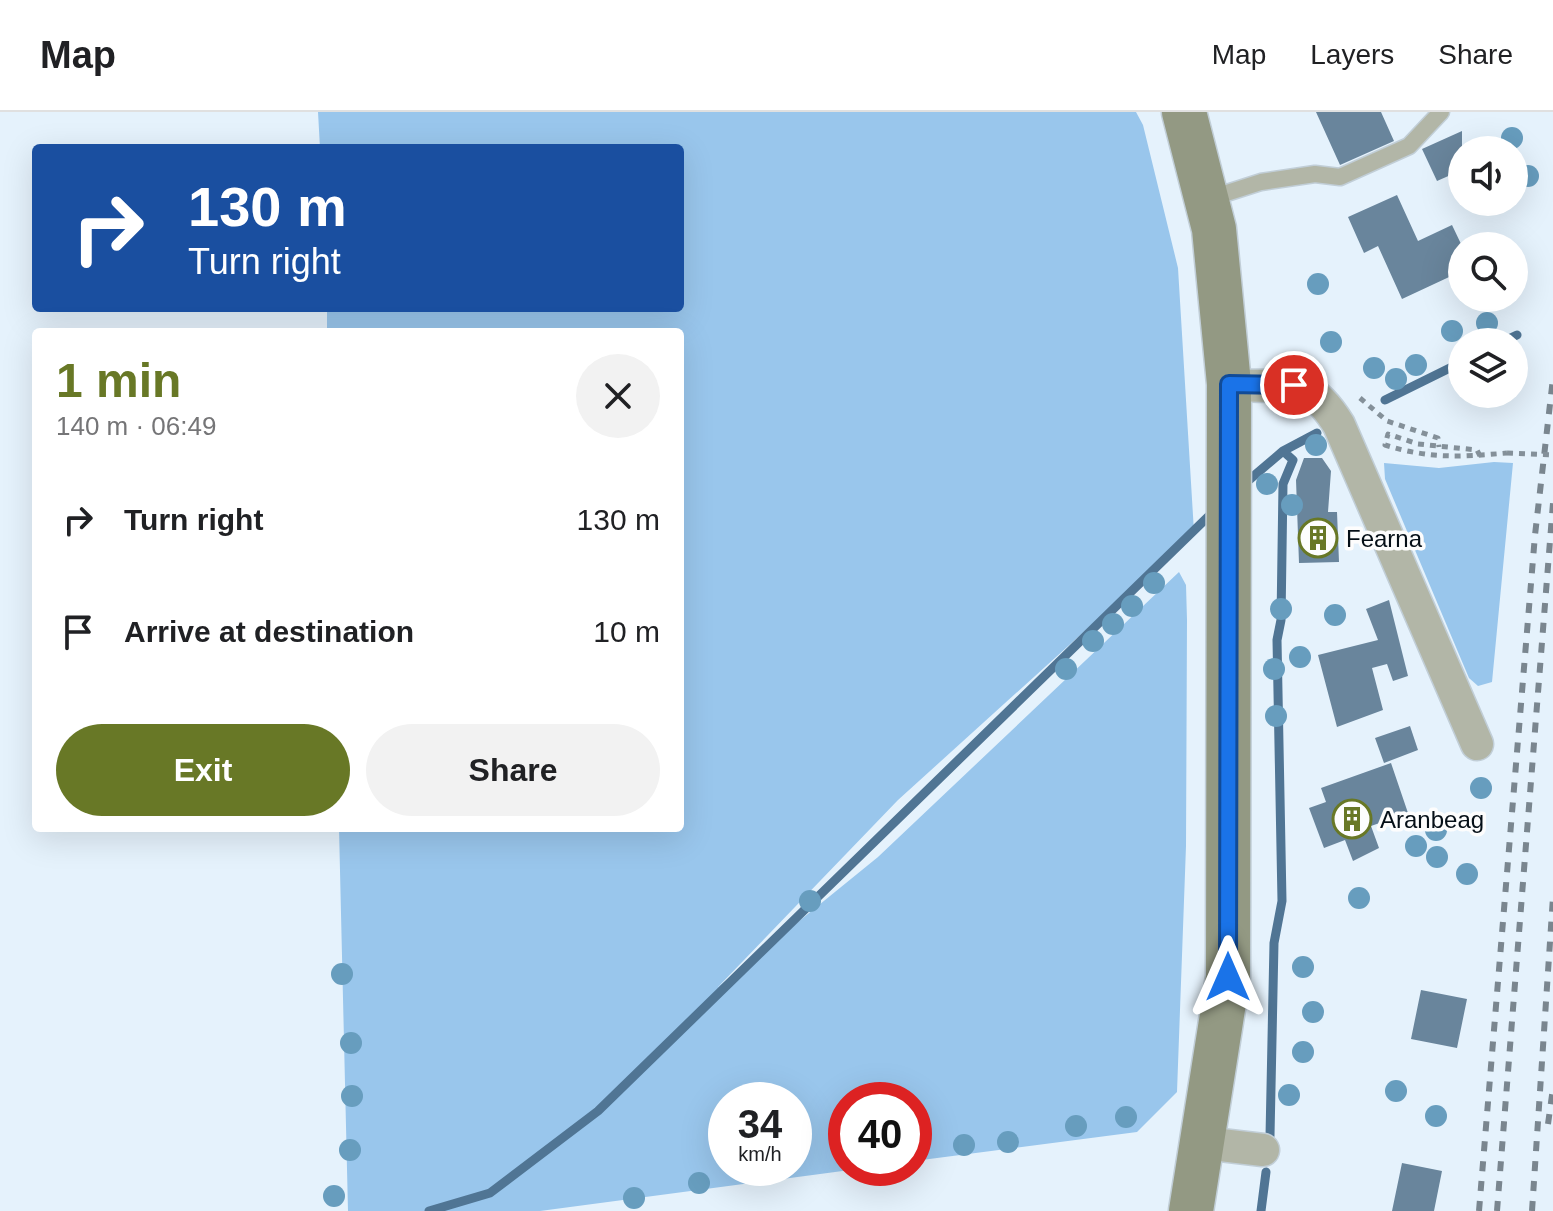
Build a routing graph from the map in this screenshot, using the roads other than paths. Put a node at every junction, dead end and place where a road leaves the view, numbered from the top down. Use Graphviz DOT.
graph roads {
  1 [pos="1184,112"];
  2 [pos="1441,112"];
  3 [pos="1207,200"];
  4 [pos="1229,384"];
  5 [pos="1477,744"];
  6 [pos="1204,1143"];
  7 [pos="1263,1150"];
  8 [pos="1191,1211"];
  1 -- 3 [label="street"];
  2 -- 3 [label="lane"];
  3 -- 4 [label="street"];
  4 -- 5 [label="street"];
  4 -- 6 [label="street"];
  6 -- 7 [label="street"];
  6 -- 8 [label="street"];
}
